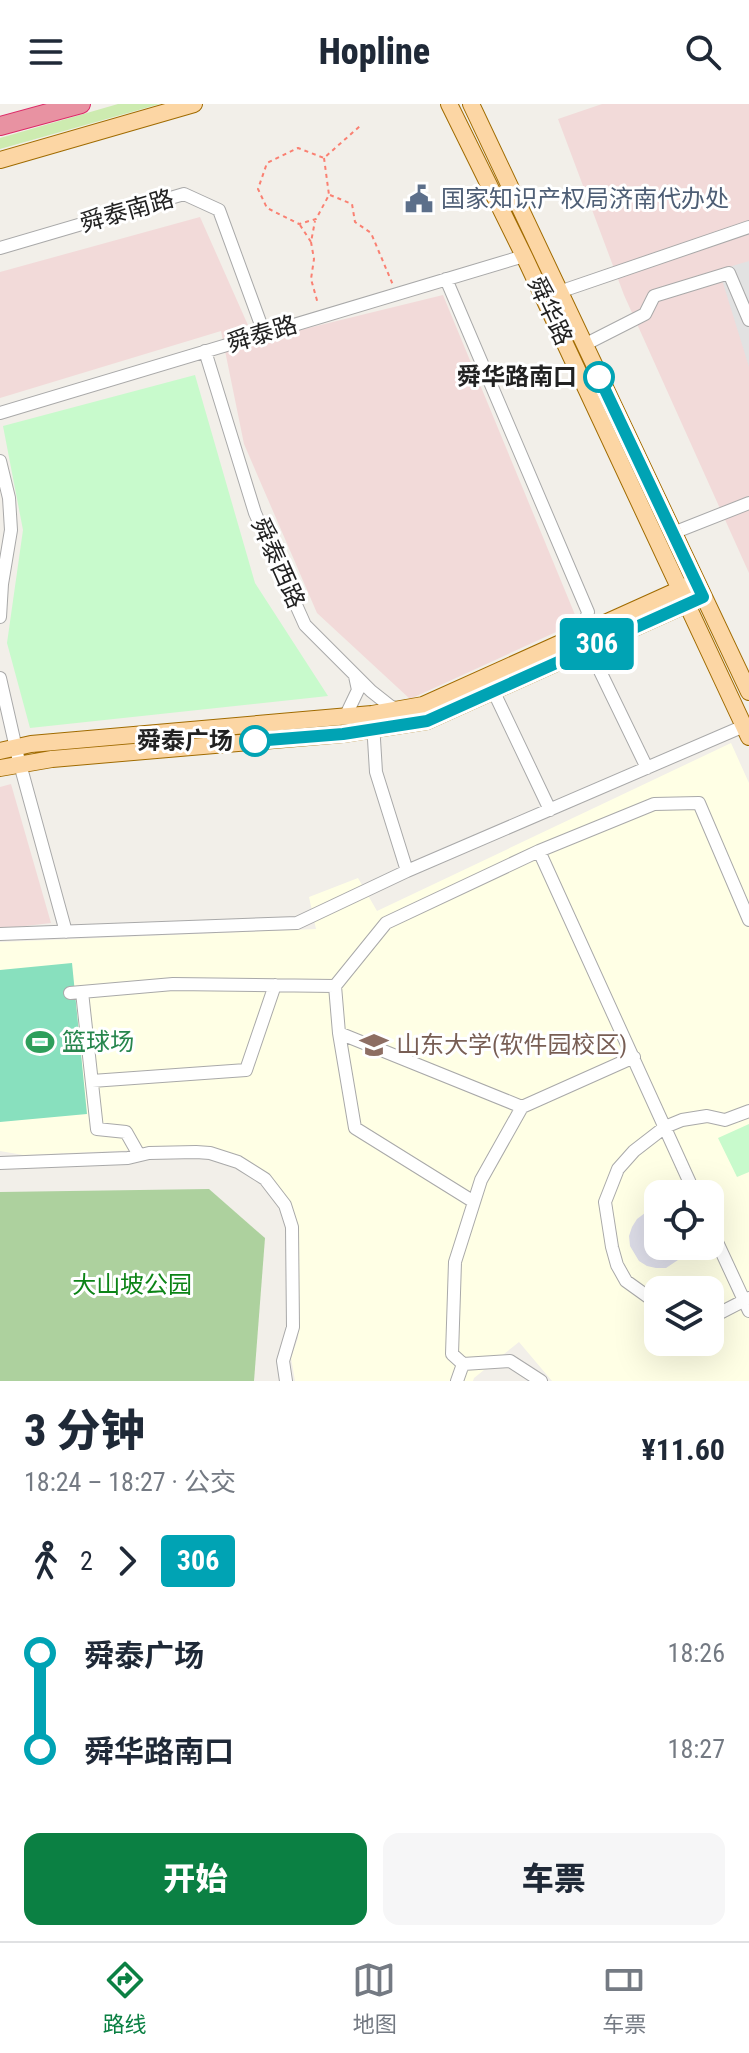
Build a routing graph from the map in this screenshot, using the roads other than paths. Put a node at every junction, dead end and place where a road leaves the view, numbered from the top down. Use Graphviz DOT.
graph roads {
  1 [pos="81,104"];
  2 [pos="194,104"];
  3 [pos="449,104"];
  4 [pos="471,104"];
  5 [pos="0,126"];
  6 [pos="0,160"];
  7 [pos="749,227"];
  8 [pos="0,248"];
  9 [pos="524,256"];
  10 [pos="446,279"];
  11 [pos="559,292"];
  12 [pos="749,320"];
  13 [pos="264,333"];
  14 [pos="584,345"];
  15 [pos="205,351"];
  16 [pos="0,413"];
  17 [pos="0,461"];
  18 [pos="4,502"];
  19 [pos="749,503"];
  20 [pos="673,533"];
  21 [pos="692,593"];
  22 [pos="0,617"];
  23 [pos="586,641"];
  24 [pos="355,676"];
  25 [pos="0,678"];
  26 [pos="490,684"];
  27 [pos="749,692"];
  28 [pos="398,710"];
  29 [pos="343,716"];
  30 [pos="427,721"];
  31 [pos="372,722"];
  32 [pos="747,730"];
  33 [pos="13,755"];
  34 [pos="0,768"];
  35 [pos="647,768"];
  36 [pos="550,810"];
  37 [pos="539,851"];
  38 [pos="407,871"];
  39 [pos="749,920"];
  40 [pos="66,932"];
  41 [pos="0,934"];
  42 [pos="275,985"];
  43 [pos="335,986"];
  44 [pos="339,1033"];
  45 [pos="634,1057"];
  46 [pos="92,1081"];
  47 [pos="522,1107"];
  48 [pos="749,1111"];
  49 [pos="665,1127"];
  50 [pos="139,1155"];
  51 [pos="0,1163"];
  52 [pos="689,1180"];
  53 [pos="474,1202"];
  54 [pos="724,1256"];
  55 [pos="644,1294"];
  56 [pos="747,1303"];
  57 [pos="724,1312"];
  58 [pos="463,1364"];
  59 [pos="286,1381"];
  60 [pos="457,1381"];
  61 [pos="541,1381"];
  1 -- 5 [label="highway"];
  2 -- 6 [label="main road"];
  3 -- 9 [label="main road, 舜华路"];
  4 -- 11 [label="main road, 舜华路"];
  7 -- 11 [label="street"];
  8 -- 13 [label="street, 舜泰南路"];
  9 -- 10 [label="street, 舜泰路"];
  9 -- 21 [label="main road, 舜华路"];
  10 -- 13 [label="street, 舜泰路"];
  10 -- 23 [label="street"];
  11 -- 14 [label="main road, 舜华路"];
  12 -- 14 [label="street"];
  13 -- 15 [label="street, 舜泰路"];
  14 -- 20 [label="main road, 舜华路"];
  15 -- 16 [label="street, 舜泰路"];
  15 -- 24 [label="street, 舜泰西路"];
  17 -- 18 [label="street"];
  18 -- 22 [label="street"];
  19 -- 20 [label="street"];
  20 -- 21 [label="main road, 舜华路"];
  21 -- 23 [label="main road"];
  21 -- 27 [label="main road, 舜华路"];
  21 -- 32 [label="main road, 舜华路"];
  23 -- 26 [label="main road"];
  23 -- 35 [label="street"];
  24 -- 28 [label="street, 舜泰西路"];
  24 -- 29 [label="street"];
  25 -- 33 [label="street"];
  26 -- 28 [label="main road"];
  26 -- 30 [label="main road"];
  26 -- 36 [label="street"];
  28 -- 30 [label="street, 舜泰西路"];
  28 -- 31 [label="main road"];
  29 -- 31 [label="main road"];
  29 -- 33 [label="main road"];
  30 -- 31 [label="main road"];
  31 -- 33 [label="main road"];
  31 -- 38 [label="street"];
  32 -- 35 [label="street"];
  33 -- 34 [label="main road"];
  33 -- 40 [label="street"];
  35 -- 36 [label="street"];
  36 -- 38 [label="street"];
  37 -- 39 [label="street"];
  37 -- 43 [label="street"];
  37 -- 45 [label="street"];
  38 -- 40 [label="street"];
  40 -- 41 [label="street"];
  42 -- 43 [label="street"];
  42 -- 46 [label="street"];
  42 -- 46 [label="street"];
  43 -- 44 [label="street"];
  44 -- 47 [label="street"];
  44 -- 53 [label="street"];
  45 -- 47 [label="street"];
  45 -- 49 [label="street"];
  46 -- 50 [label="street"];
  47 -- 53 [label="street"];
  48 -- 49 [label="street"];
  49 -- 52 [label="street"];
  49 -- 55 [label="street"];
  50 -- 51 [label="street"];
  50 -- 59 [label="street"];
  53 -- 58 [label="street"];
  54 -- 56 [label="street"];
  56 -- 57 [label="street"];
  58 -- 60 [label="street"];
  58 -- 61 [label="street"];
}
